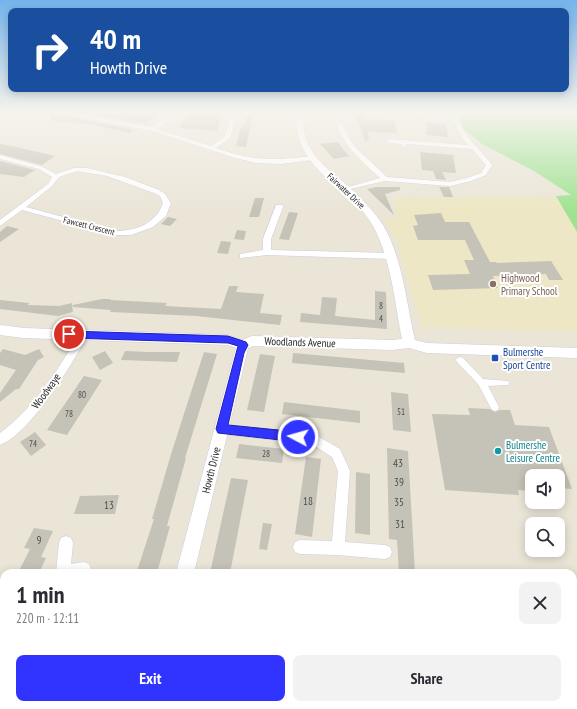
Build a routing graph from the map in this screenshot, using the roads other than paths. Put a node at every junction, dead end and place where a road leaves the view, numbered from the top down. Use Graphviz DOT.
graph roads {
  1 [pos="200,144"];
  2 [pos="218,144"];
  3 [pos="303,144"];
  4 [pos="350,144"];
  5 [pos="423,144"];
  6 [pos="472,144"];
  7 [pos="474,147"];
  8 [pos="212,148"];
  9 [pos="0,157"];
  10 [pos="312,158"];
  11 [pos="56,176"];
  12 [pos="385,179"];
  13 [pos="347,189"];
  14 [pos="279,207"];
  15 [pos="20,208"];
  16 [pos="0,224"];
  17 [pos="267,252"];
  18 [pos="243,256"];
  19 [pos="391,256"];
  20 [pos="0,330"];
  21 [pos="82,335"];
  22 [pos="409,343"];
  23 [pos="243,345"];
  24 [pos="577,353"];
  25 [pos="460,360"];
  26 [pos="481,382"];
  27 [pos="505,383"];
  28 [pos="495,407"];
  29 [pos="222,429"];
  30 [pos="0,440"];
  31 [pos="66,544"];
  32 [pos="300,547"];
  33 [pos="338,548"];
  34 [pos="385,552"];
  35 [pos="63,569"];
  36 [pos="186,569"];
  1 -- 8 [label="street"];
  2 -- 8 [label="street"];
  3 -- 10 [label="street, Fairwater Drive"];
  4 -- 12 [label="street"];
  5 -- 7 [label="street"];
  6 -- 7 [label="street"];
  7 -- 12 [label="street"];
  8 -- 10 [label="street"];
  9 -- 11 [label="street"];
  10 -- 13 [label="street, Fairwater Drive"];
  11 -- 15 [label="street"];
  11 -- 15 [label="street, Fawcett Crescent"];
  12 -- 13 [label="street"];
  13 -- 19 [label="street, Fairwater Drive"];
  14 -- 17 [label="street"];
  15 -- 16 [label="street"];
  17 -- 18 [label="street"];
  17 -- 19 [label="street"];
  19 -- 22 [label="street, Fairwater Drive"];
  20 -- 21 [label="street, Woodlands Avenue"];
  21 -- 23 [label="street, Woodlands Avenue"];
  21 -- 30 [label="street, Woodwaye"];
  22 -- 23 [label="street, Woodlands Avenue"];
  22 -- 24 [label="street, Woodlands Avenue"];
  23 -- 29 [label="street, Howth Drive"];
  25 -- 26 [label="street"];
  26 -- 27 [label="street"];
  26 -- 28 [label="street"];
  29 -- 33 [label="street"];
  29 -- 36 [label="street, Howth Drive"];
  31 -- 35 [label="street"];
  32 -- 33 [label="street"];
  33 -- 34 [label="street"];
}
